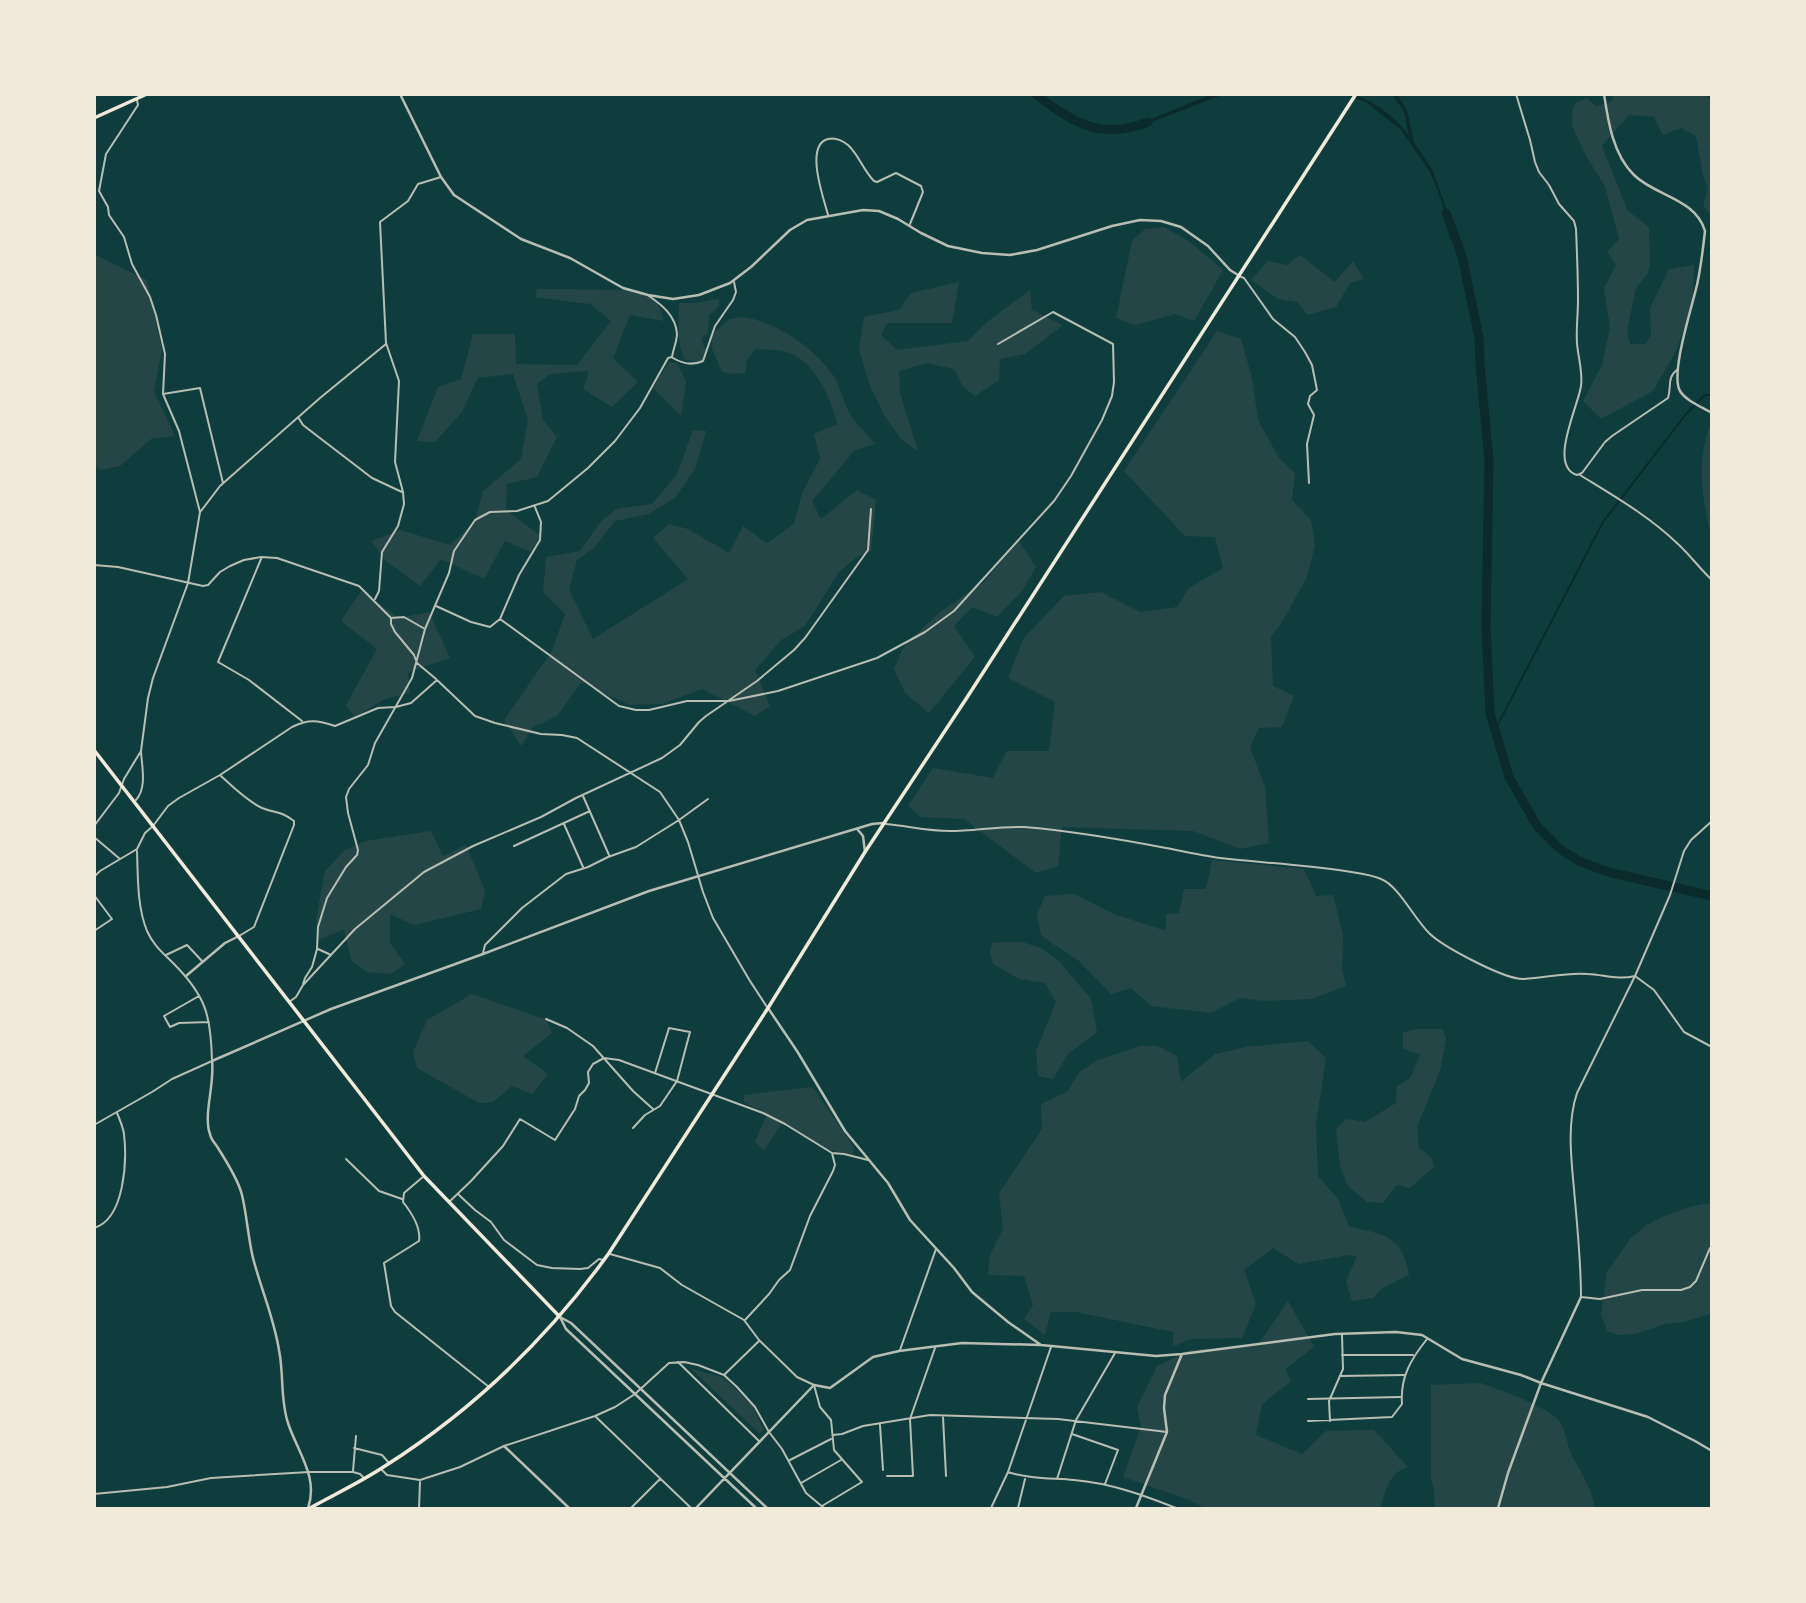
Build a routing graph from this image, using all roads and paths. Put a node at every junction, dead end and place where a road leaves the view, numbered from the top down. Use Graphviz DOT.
graph roads {
  1 [pos="147,94"];
  2 [pos="400,94"];
  3 [pos="1356,94"];
  4 [pos="1516,94"];
  5 [pos="1604,94"];
  6 [pos="137,99"];
  7 [pos="94,118"];
  8 [pos="441,177"];
  9 [pos="95,182"];
  10 [pos="99,184"];
  11 [pos="829,216"];
  12 [pos="909,225"];
  13 [pos="1238,275"];
  14 [pos="733,281"];
  15 [pos="648,295"];
  16 [pos="386,343"];
  17 [pos="998,344"];
  18 [pos="672,357"];
  19 [pos="1678,369"];
  20 [pos="163,394"];
  21 [pos="1712,413"];
  22 [pos="298,417"];
  23 [pos="1579,474"];
  24 [pos="1309,483"];
  25 [pos="223,484"];
  26 [pos="404,492"];
  27 [pos="535,506"];
  28 [pos="871,509"];
  29 [pos="200,512"];
  30 [pos="261,557"];
  31 [pos="94,565"];
  32 [pos="1712,580"];
  33 [pos="188,583"];
  34 [pos="375,600"];
  35 [pos="435,606"];
  36 [pos="391,618"];
  37 [pos="500,619"];
  38 [pos="425,629"];
  39 [pos="417,663"];
  40 [pos="437,680"];
  41 [pos="729,701"];
  42 [pos="396,708"];
  43 [pos="303,722"];
  44 [pos="94,751"];
  45 [pos="141,751"];
  46 [pos="631,773"];
  47 [pos="220,775"];
  48 [pos="121,785"];
  49 [pos="582,795"];
  50 [pos="708,799"];
  51 [pos="134,802"];
  52 [pos="590,811"];
  53 [pos="679,820"];
  54 [pos="1712,821"];
  55 [pos="563,823"];
  56 [pos="884,823"];
  57 [pos="94,826"];
  58 [pos="153,826"];
  59 [pos="854,830"];
  60 [pos="94,837"];
  61 [pos="514,846"];
  62 [pos="137,849"];
  63 [pos="865,852"];
  64 [pos="610,856"];
  65 [pos="121,860"];
  66 [pos="584,868"];
  67 [pos="698,876"];
  68 [pos="94,877"];
  69 [pos="94,895"];
  70 [pos="94,931"];
  71 [pos="237,937"];
  72 [pos="317,949"];
  73 [pos="483,954"];
  74 [pos="165,955"];
  75 [pos="331,955"];
  76 [pos="202,961"];
  77 [pos="186,976"];
  78 [pos="1635,976"];
  79 [pos="303,985"];
  80 [pos="200,996"];
  81 [pos="289,1002"];
  82 [pos="768,1008"];
  83 [pos="546,1019"];
  84 [pos="304,1021"];
  85 [pos="209,1022"];
  86 [pos="1712,1047"];
  87 [pos="604,1058"];
  88 [pos="212,1060"];
  89 [pos="655,1074"];
  90 [pos="677,1081"];
  91 [pos="712,1093"];
  92 [pos="654,1110"];
  93 [pos="117,1113"];
  94 [pos="94,1120"];
  95 [pos="96,1125"];
  96 [pos="633,1128"];
  97 [pos="832,1153"];
  98 [pos="346,1159"];
  99 [pos="868,1160"];
  100 [pos="424,1177"];
  101 [pos="458,1194"];
  102 [pos="403,1199"];
  103 [pos="448,1203"];
  104 [pos="94,1228"];
  105 [pos="936,1248"];
  106 [pos="1712,1249"];
  107 [pos="608,1253"];
  108 [pos="604,1260"];
  109 [pos="1581,1297"];
  110 [pos="560,1317"];
  111 [pos="744,1320"];
  112 [pos="1342,1334"];
  113 [pos="1427,1338"];
  114 [pos="759,1340"];
  115 [pos="1041,1345"];
  116 [pos="936,1347"];
  117 [pos="1051,1347"];
  118 [pos="899,1351"];
  119 [pos="1115,1353"];
  120 [pos="1182,1354"];
  121 [pos="1414,1355"];
  122 [pos="1342,1356"];
  123 [pos="677,1362"];
  124 [pos="723,1375"];
  125 [pos="1405,1375"];
  126 [pos="1340,1376"];
  127 [pos="1541,1382"];
  128 [pos="814,1385"];
  129 [pos="490,1387"];
  130 [pos="641,1389"];
  131 [pos="635,1394"];
  132 [pos="1401,1397"];
  133 [pos="1330,1398"];
  134 [pos="1308,1399"];
  135 [pos="595,1416"];
  136 [pos="943,1416"];
  137 [pos="1026,1417"];
  138 [pos="910,1419"];
  139 [pos="1076,1420"];
  140 [pos="1329,1421"];
  141 [pos="1308,1422"];
  142 [pos="880,1423"];
  143 [pos="769,1432"];
  144 [pos="1167,1432"];
  145 [pos="1071,1434"];
  146 [pos="356,1436"];
  147 [pos="832,1437"];
  148 [pos="760,1442"];
  149 [pos="504,1446"];
  150 [pos="354,1447"];
  151 [pos="1712,1451"];
  152 [pos="841,1460"];
  153 [pos="789,1461"];
  154 [pos="390,1464"];
  155 [pos="382,1469"];
  156 [pos="883,1470"];
  157 [pos="309,1472"];
  158 [pos="354,1472"];
  159 [pos="1008,1472"];
  160 [pos="730,1474"];
  161 [pos="887,1475"];
  162 [pos="946,1476"];
  163 [pos="364,1478"];
  164 [pos="1025,1478"];
  165 [pos="660,1479"];
  166 [pos="724,1479"];
  167 [pos="420,1480"];
  168 [pos="1057,1480"];
  169 [pos="800,1483"];
  170 [pos="1104,1485"];
  171 [pos="94,1494"];
  172 [pos="1141,1494"];
  173 [pos="822,1507"];
  174 [pos="309,1508"];
  175 [pos="419,1508"];
  176 [pos="569,1508"];
  177 [pos="631,1508"];
  178 [pos="693,1508"];
  179 [pos="756,1508"];
  180 [pos="766,1508"];
  181 [pos="991,1508"];
  182 [pos="1017,1508"];
  183 [pos="1136,1508"];
  184 [pos="1176,1508"];
  185 [pos="1498,1508"];
  1 -- 6 [label="main road"];
  2 -- 8 [label="street"];
  3 -- 13 [label="main road"];
  4 -- 23 [label="street"];
  5 -- 19 [label="street"];
  6 -- 7 [label="main road"];
  6 -- 10 [label="street"];
  8 -- 15 [label="street"];
  8 -- 16 [label="street"];
  9 -- 10 [label="street"];
  10 -- 20 [label="street"];
  11 -- 12 [label="street"];
  11 -- 12 [label="street"];
  11 -- 14 [label="street"];
  12 -- 13 [label="street"];
  13 -- 24 [label="street"];
  13 -- 56 [label="main road"];
  14 -- 15 [label="street"];
  14 -- 18 [label="street"];
  15 -- 18 [label="street"];
  16 -- 22 [label="street"];
  16 -- 26 [label="street"];
  17 -- 41 [label="street"];
  18 -- 27 [label="street"];
  19 -- 21 [label="street"];
  19 -- 23 [label="street"];
  20 -- 25 [label="street"];
  20 -- 29 [label="street"];
  22 -- 25 [label="street"];
  22 -- 26 [label="street"];
  23 -- 32 [label="street"];
  25 -- 29 [label="street"];
  26 -- 34 [label="street"];
  27 -- 35 [label="street"];
  27 -- 37 [label="street"];
  28 -- 41 [label="street"];
  29 -- 33 [label="street"];
  30 -- 33 [label="street"];
  30 -- 34 [label="street"];
  30 -- 43 [label="street"];
  31 -- 33 [label="street"];
  33 -- 45 [label="street"];
  34 -- 36 [label="street"];
  35 -- 37 [label="street"];
  35 -- 38 [label="street"];
  36 -- 38 [label="street"];
  36 -- 39 [label="street"];
  37 -- 41 [label="street"];
  38 -- 39 [label="street"];
  39 -- 40 [label="street"];
  39 -- 42 [label="street"];
  40 -- 42 [label="street"];
  40 -- 46 [label="street"];
  41 -- 46 [label="street"];
  42 -- 43 [label="street"];
  42 -- 72 [label="street"];
  43 -- 47 [label="street"];
  44 -- 48 [label="main road"];
  45 -- 48 [label="street"];
  45 -- 51 [label="street"];
  46 -- 49 [label="street"];
  46 -- 53 [label="street"];
  47 -- 58 [label="street"];
  47 -- 71 [label="street"];
  48 -- 51 [label="main road"];
  48 -- 57 [label="street"];
  49 -- 52 [label="street"];
  49 -- 75 [label="street"];
  50 -- 53 [label="street"];
  51 -- 58 [label="main road"];
  52 -- 55 [label="street"];
  52 -- 64 [label="street"];
  53 -- 64 [label="street"];
  53 -- 67 [label="street"];
  54 -- 78 [label="street"];
  55 -- 61 [label="street"];
  55 -- 66 [label="street"];
  56 -- 59 [label="street"];
  56 -- 63 [label="main road"];
  56 -- 78 [label="street"];
  58 -- 62 [label="street"];
  58 -- 71 [label="main road"];
  59 -- 63 [label="street"];
  59 -- 67 [label="street"];
  60 -- 65 [label="street"];
  62 -- 65 [label="street"];
  62 -- 74 [label="street"];
  63 -- 82 [label="main road"];
  64 -- 66 [label="street"];
  65 -- 68 [label="street"];
  66 -- 73 [label="street"];
  67 -- 73 [label="street"];
  67 -- 82 [label="street"];
  69 -- 70 [label="street"];
  71 -- 77 [label="street"];
  71 -- 81 [label="main road"];
  72 -- 75 [label="street"];
  72 -- 79 [label="street"];
  73 -- 84 [label="street"];
  74 -- 76 [label="street"];
  74 -- 77 [label="street"];
  75 -- 79 [label="street"];
  77 -- 80 [label="street"];
  78 -- 86 [label="street"];
  78 -- 109 [label="street"];
  79 -- 81 [label="street"];
  80 -- 85 [label="street"];
  80 -- 85 [label="street"];
  81 -- 84 [label="main road"];
  82 -- 91 [label="main road"];
  82 -- 99 [label="street"];
  83 -- 87 [label="street"];
  84 -- 88 [label="street"];
  84 -- 100 [label="main road"];
  85 -- 88 [label="street"];
  87 -- 89 [label="street"];
  87 -- 92 [label="street"];
  87 -- 101 [label="street"];
  88 -- 93 [label="street"];
  88 -- 157 [label="street"];
  89 -- 90 [label="street"];
  89 -- 90 [label="street"];
  90 -- 91 [label="street"];
  90 -- 92 [label="street"];
  91 -- 97 [label="street"];
  91 -- 107 [label="main road"];
  92 -- 96 [label="street"];
  93 -- 95 [label="street"];
  93 -- 104 [label="street"];
  94 -- 95 [label="street"];
  97 -- 99 [label="street"];
  97 -- 111 [label="street"];
  98 -- 102 [label="street"];
  99 -- 105 [label="street"];
  100 -- 102 [label="street"];
  100 -- 103 [label="main road"];
  101 -- 103 [label="street"];
  101 -- 108 [label="street"];
  102 -- 129 [label="street"];
  103 -- 110 [label="main road"];
  105 -- 115 [label="street"];
  105 -- 118 [label="street"];
  106 -- 109 [label="street"];
  107 -- 108 [label="main road"];
  107 -- 111 [label="street"];
  108 -- 110 [label="main road"];
  109 -- 127 [label="street"];
  110 -- 129 [label="main road"];
  110 -- 130 [label="street"];
  110 -- 131 [label="street"];
  111 -- 114 [label="street"];
  112 -- 113 [label="street"];
  112 -- 120 [label="street"];
  112 -- 122 [label="street"];
  113 -- 121 [label="street"];
  113 -- 127 [label="street"];
  114 -- 124 [label="street"];
  114 -- 128 [label="street"];
  115 -- 116 [label="street"];
  115 -- 117 [label="street"];
  116 -- 118 [label="street"];
  116 -- 138 [label="street"];
  117 -- 119 [label="street"];
  117 -- 137 [label="street"];
  118 -- 128 [label="street"];
  119 -- 120 [label="street"];
  119 -- 139 [label="street"];
  120 -- 144 [label="street"];
  121 -- 122 [label="street"];
  121 -- 125 [label="street"];
  122 -- 126 [label="street"];
  123 -- 124 [label="street"];
  123 -- 130 [label="street"];
  123 -- 148 [label="street"];
  124 -- 143 [label="street"];
  125 -- 126 [label="street"];
  125 -- 132 [label="street"];
  126 -- 133 [label="street"];
  127 -- 151 [label="street"];
  127 -- 185 [label="street"];
  128 -- 143 [label="street"];
  128 -- 147 [label="street"];
  129 -- 154 [label="main road"];
  130 -- 131 [label="street"];
  130 -- 160 [label="street"];
  131 -- 135 [label="street"];
  131 -- 166 [label="street"];
  132 -- 133 [label="street"];
  132 -- 140 [label="street"];
  133 -- 134 [label="street"];
  133 -- 140 [label="street"];
  135 -- 149 [label="street"];
  135 -- 165 [label="street"];
  136 -- 137 [label="street"];
  136 -- 138 [label="street"];
  136 -- 162 [label="street"];
  137 -- 139 [label="street"];
  137 -- 159 [label="street"];
  138 -- 142 [label="street"];
  138 -- 161 [label="street"];
  139 -- 144 [label="street"];
  139 -- 145 [label="street"];
  140 -- 141 [label="street"];
  142 -- 147 [label="street"];
  142 -- 156 [label="street"];
  143 -- 148 [label="street"];
  143 -- 153 [label="street"];
  144 -- 172 [label="street"];
  145 -- 168 [label="street"];
  145 -- 170 [label="street"];
  146 -- 150 [label="street"];
  147 -- 152 [label="street"];
  147 -- 153 [label="street"];
  148 -- 160 [label="street"];
  149 -- 167 [label="street"];
  149 -- 176 [label="street"];
  150 -- 154 [label="street"];
  150 -- 158 [label="street"];
  152 -- 169 [label="street"];
  152 -- 173 [label="street"];
  153 -- 169 [label="street"];
  154 -- 155 [label="main road"];
  155 -- 163 [label="main road"];
  155 -- 167 [label="street"];
  157 -- 158 [label="street"];
  157 -- 171 [label="street"];
  157 -- 174 [label="street"];
  158 -- 163 [label="street"];
  159 -- 164 [label="street"];
  159 -- 181 [label="street"];
  160 -- 166 [label="street"];
  160 -- 180 [label="street"];
  163 -- 174 [label="main road"];
  164 -- 168 [label="street"];
  164 -- 182 [label="street"];
  165 -- 177 [label="street"];
  165 -- 178 [label="street"];
  166 -- 178 [label="street"];
  166 -- 179 [label="street"];
  167 -- 175 [label="street"];
  168 -- 170 [label="street"];
  169 -- 173 [label="street"];
  170 -- 172 [label="street"];
  172 -- 183 [label="street"];
  172 -- 184 [label="street"];
}
